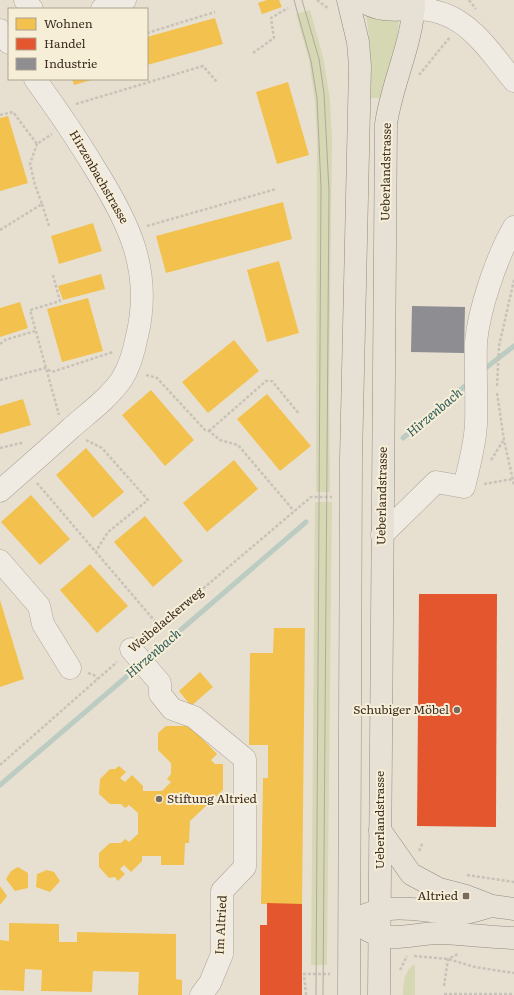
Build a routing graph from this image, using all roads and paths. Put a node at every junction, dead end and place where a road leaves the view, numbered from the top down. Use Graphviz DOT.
graph roads {
  1 [pos="25,0"];
  2 [pos="125,0"];
  3 [pos="317,0"];
  4 [pos="361,0"];
  5 [pos="469,0"];
  6 [pos="419,3"];
  7 [pos="472,3"];
  8 [pos="340,6"];
  9 [pos="31,8"];
  10 [pos="105,8"];
  11 [pos="288,8"];
  12 [pos="215,12"];
  13 [pos="0,30"];
  14 [pos="148,33"];
  15 [pos="454,33"];
  16 [pos="8,42"];
  17 [pos="253,53"];
  18 [pos="37,80"];
  19 [pos="414,80"];
  20 [pos="514,81"];
  21 [pos="217,82"];
  22 [pos="74,104"];
  23 [pos="0,115"];
  24 [pos="56,132"];
  25 [pos="37,144"];
  26 [pos="276,189"];
  27 [pos="42,204"];
  28 [pos="49,226"];
  29 [pos="146,227"];
  30 [pos="514,227"];
  31 [pos="0,230"];
  32 [pos="53,275"];
  33 [pos="514,280"];
  34 [pos="35,331"];
  35 [pos="0,344"];
  36 [pos="114,352"];
  37 [pos="45,368"];
  38 [pos="139,373"];
  39 [pos="0,380"];
  40 [pos="299,414"];
  41 [pos="59,415"];
  42 [pos="209,431"];
  43 [pos="80,437"];
  44 [pos="24,446"];
  45 [pos="0,448"];
  46 [pos="474,448"];
  47 [pos="512,479"];
  48 [pos="35,481"];
  49 [pos="503,481"];
  50 [pos="436,482"];
  51 [pos="514,485"];
  52 [pos="0,491"];
  53 [pos="333,496"];
  54 [pos="294,511"];
  55 [pos="382,535"];
  56 [pos="96,551"];
  57 [pos="0,561"];
  58 [pos="159,626"];
  59 [pos="131,650"];
  60 [pos="70,668"];
  61 [pos="0,765"];
  62 [pos="380,830"];
  63 [pos="423,842"];
  64 [pos="417,855"];
  65 [pos="460,874"];
  66 [pos="514,882"];
  67 [pos="492,906"];
  68 [pos="379,909"];
  69 [pos="514,909"];
  70 [pos="349,921"];
  71 [pos="380,937"];
  72 [pos="514,938"];
  73 [pos="407,956"];
  74 [pos="448,959"];
  75 [pos="514,973"];
  76 [pos="336,974"];
  77 [pos="444,986"];
  78 [pos="444,994"];
  79 [pos="514,994"];
  80 [pos="201,995"];
  81 [pos="306,995"];
  82 [pos="349,995"];
  83 [pos="379,995"];
  1 -- 9 [label="street"];
  2 -- 10 [label="street"];
  3 -- 8 [label="path"];
  4 -- 6 [label="main road"];
  5 -- 7 [label="path"];
  6 -- 20 [label="street"];
  6 -- 55 [label="main road, Ueberlandstrasse"];
  8 -- 70 [label="main road"];
  11 -- 17 [label="path"];
  12 -- 14 [label="path"];
  13 -- 16 [label="street"];
  15 -- 19 [label="path"];
  18 -- 52 [label="street, Hirzenbachstrasse"];
  21 -- 22 [label="path"];
  23 -- 25 [label="path"];
  24 -- 25 [label="path"];
  25 -- 27 [label="path"];
  26 -- 29 [label="path"];
  27 -- 28 [label="path"];
  27 -- 31 [label="path"];
  30 -- 46 [label="street"];
  32 -- 34 [label="path"];
  33 -- 47 [label="path"];
  34 -- 35 [label="path"];
  34 -- 37 [label="path"];
  36 -- 37 [label="path"];
  37 -- 39 [label="path"];
  37 -- 41 [label="path"];
  38 -- 42 [label="path"];
  40 -- 42 [label="path"];
  42 -- 54 [label="path"];
  43 -- 56 [label="path"];
  44 -- 45 [label="path"];
  46 -- 50 [label="street"];
  46 -- 50 [label="street"];
  47 -- 49 [label="path"];
  47 -- 51 [label="path"];
  48 -- 56 [label="path"];
  50 -- 55 [label="street"];
  53 -- 54 [label="path, Weibelackerweg"];
  54 -- 58 [label="path, Weibelackerweg"];
  55 -- 62 [label="main road, Ueberlandstrasse"];
  56 -- 58 [label="path"];
  57 -- 60 [label="street"];
  58 -- 59 [label="path, Weibelackerweg"];
  59 -- 61 [label="path, Weibelackerweg"];
  59 -- 80 [label="street, Im Altried"];
  62 -- 67 [label="main road"];
  62 -- 68 [label="main road, Ueberlandstrasse"];
  63 -- 64 [label="path"];
  65 -- 66 [label="path"];
  67 -- 68 [label="main road"];
  67 -- 69 [label="main road"];
  68 -- 70 [label="main road"];
  68 -- 71 [label="main road, Ueberlandstrasse"];
  70 -- 71 [label="main road"];
  70 -- 82 [label="main road"];
  71 -- 72 [label="main road"];
  71 -- 83 [label="main road, Ueberlandstrasse"];
  73 -- 74 [label="path"];
  74 -- 75 [label="path"];
  74 -- 77 [label="path"];
  76 -- 81 [label="path"];
  78 -- 79 [label="path"];
}
